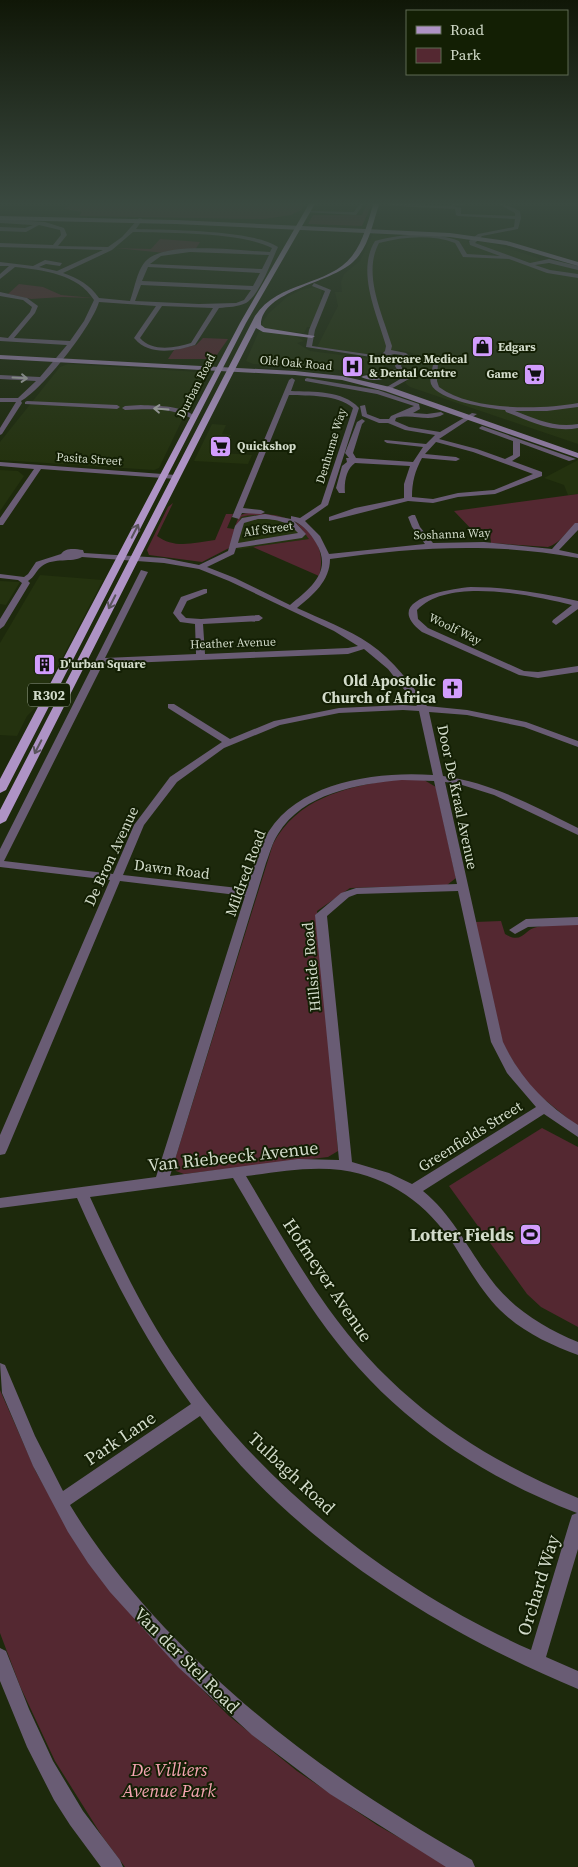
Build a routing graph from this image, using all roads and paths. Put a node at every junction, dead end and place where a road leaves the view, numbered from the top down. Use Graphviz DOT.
graph roads {
  1 [pos="90,289"];
  2 [pos="138,289"];
  3 [pos="252,289"];
  4 [pos="264,289"];
  5 [pos="295,289"];
  6 [pos="301,289"];
  7 [pos="326,289"];
  8 [pos="373,289"];
  9 [pos="0,294"];
  10 [pos="282,295"];
  11 [pos="97,300"];
  12 [pos="132,302"];
  13 [pos="161,303"];
  14 [pos="217,306"];
  15 [pos="258,316"];
  16 [pos="312,336"];
  17 [pos="0,339"];
  18 [pos="9,340"];
  19 [pos="71,343"];
  20 [pos="387,354"];
  21 [pos="0,355"];
  22 [pos="402,356"];
  23 [pos="59,358"];
  24 [pos="411,360"];
  25 [pos="436,363"];
  26 [pos="220,367"];
  27 [pos="232,368"];
  28 [pos="397,370"];
  29 [pos="352,375"];
  30 [pos="0,377"];
  31 [pos="40,380"];
  32 [pos="292,380"];
  33 [pos="307,380"];
  34 [pos="386,387"];
  35 [pos="287,393"];
  36 [pos="0,400"];
  37 [pos="24,400"];
  38 [pos="362,403"];
  39 [pos="578,405"];
  40 [pos="548,408"];
  41 [pos="500,409"];
  42 [pos="527,409"];
  43 [pos="406,413"];
  44 [pos="441,414"];
  45 [pos="472,416"];
  46 [pos="194,418"];
  47 [pos="535,420"];
  48 [pos="362,421"];
  49 [pos="391,421"];
  50 [pos="578,426"];
  51 [pos="482,428"];
  52 [pos="0,433"];
  53 [pos="440,434"];
  54 [pos="517,440"];
  55 [pos="387,441"];
  56 [pos="431,443"];
  57 [pos="578,451"];
  58 [pos="484,453"];
  59 [pos="419,456"];
  60 [pos="575,457"];
  61 [pos="456,459"];
  62 [pos="352,460"];
  63 [pos="472,460"];
  64 [pos="507,461"];
  65 [pos="0,464"];
  66 [pos="414,464"];
  67 [pos="39,467"];
  68 [pos="162,476"];
  69 [pos="176,477"];
  70 [pos="342,491"];
  71 [pos="408,499"];
  72 [pos="238,510"];
  73 [pos="412,517"];
  74 [pos="332,519"];
  75 [pos="301,520"];
  76 [pos="0,523"];
  77 [pos="578,526"];
  78 [pos="231,527"];
  79 [pos="233,546"];
  80 [pos="431,546"];
  81 [pos="554,551"];
  82 [pos="578,556"];
  83 [pos="121,558"];
  84 [pos="327,558"];
  85 [pos="134,559"];
  86 [pos="200,567"];
  87 [pos="144,572"];
  88 [pos="0,576"];
  89 [pos="24,580"];
  90 [pos="204,591"];
  91 [pos="578,604"];
  92 [pos="291,608"];
  93 [pos="259,618"];
  94 [pos="201,622"];
  95 [pos="556,622"];
  96 [pos="0,626"];
  97 [pos="367,646"];
  98 [pos="201,657"];
  99 [pos="99,661"];
  100 [pos="578,669"];
  101 [pos="171,706"];
  102 [pos="423,707"];
  103 [pos="576,740"];
  104 [pos="229,742"];
  105 [pos="439,778"];
  106 [pos="0,790"];
  107 [pos="0,821"];
  108 [pos="578,832"];
  109 [pos="0,862"];
  110 [pos="116,877"];
  111 [pos="462,887"];
  112 [pos="252,893"];
  113 [pos="578,921"];
  114 [pos="514,930"];
  115 [pos="544,1108"];
  116 [pos="578,1132"];
  117 [pos="0,1150"];
  118 [pos="346,1166"];
  119 [pos="237,1172"];
  120 [pos="161,1182"];
  121 [pos="412,1191"];
  122 [pos="81,1192"];
  123 [pos="0,1202"];
  124 [pos="578,1348"];
  125 [pos="0,1370"];
  126 [pos="202,1406"];
  127 [pos="61,1502"];
  128 [pos="578,1506"];
  129 [pos="578,1521"];
  130 [pos="0,1657"];
  131 [pos="536,1662"];
  132 [pos="578,1680"];
  133 [pos="109,1866"];
  134 [pos="465,1867"];
  1 -- 11 [label="street"];
  2 -- 12 [label="street"];
  3 -- 14 [label="street"];
  4 -- 26 [label="main road, Durban Road / R302"];
  5 -- 10 [label="main road, R302"];
  6 -- 10 [label="main road"];
  7 -- 16 [label="street"];
  8 -- 20 [label="street"];
  9 -- 18 [label="street"];
  10 -- 15 [label="main road, R302"];
  11 -- 12 [label="street"];
  11 -- 19 [label="street"];
  12 -- 13 [label="street"];
  13 -- 14 [label="street"];
  13 -- 14 [label="street"];
  15 -- 16 [label="main road"];
  15 -- 27 [label="main road, Durban Road / R302"];
  16 -- 20 [label="street"];
  17 -- 18 [label="street"];
  18 -- 19 [label="street"];
  19 -- 23 [label="street"];
  20 -- 22 [label="street"];
  20 -- 22 [label="street"];
  20 -- 28 [label="street"];
  21 -- 23 [label="main road, Old Oak Road"];
  22 -- 24 [label="street"];
  22 -- 25 [label="street"];
  22 -- 28 [label="street"];
  23 -- 26 [label="main road, Old Oak Road"];
  23 -- 31 [label="street"];
  24 -- 25 [label="street"];
  24 -- 28 [label="street"];
  25 -- 41 [label="street"];
  26 -- 27 [label="main road, Old Oak Road"];
  26 -- 46 [label="main road, Durban Road / R302"];
  27 -- 29 [label="main road, Old Oak Road"];
  27 -- 34 [label="main road, Old Oak Road"];
  27 -- 69 [label="main road, Durban Road / R302"];
  28 -- 29 [label="main road"];
  28 -- 34 [label="street"];
  29 -- 34 [label="main road, Old Oak Road"];
  30 -- 31 [label="street, one-way"];
  31 -- 37 [label="street"];
  32 -- 35 [label="street, Alf Street"];
  33 -- 43 [label="street"];
  34 -- 45 [label="main road, Old Oak Road"];
  35 -- 72 [label="street, Alf Street"];
  35 -- 75 [label="street, Denhume Way"];
  36 -- 37 [label="street"];
  46 -- 37 [label="street, one-way"];
  37 -- 52 [label="street"];
  38 -- 49 [label="street"];
  39 -- 40 [label="street"];
  40 -- 42 [label="street"];
  40 -- 47 [label="street"];
  41 -- 42 [label="street"];
  41 -- 47 [label="street"];
  42 -- 47 [label="street"];
  43 -- 44 [label="street"];
  43 -- 49 [label="street"];
  45 -- 53 [label="street"];
  45 -- 57 [label="main road, Old Oak Road"];
  45 -- 60 [label="main road, Old Oak Road"];
  46 -- 68 [label="main road, Durban Road / R302"];
  47 -- 50 [label="street"];
  48 -- 62 [label="street"];
  49 -- 53 [label="street"];
  51 -- 54 [label="street"];
  53 -- 56 [label="street"];
  54 -- 60 [label="street"];
  54 -- 64 [label="street"];
  55 -- 56 [label="street"];
  56 -- 58 [label="street"];
  56 -- 59 [label="street"];
  58 -- 63 [label="street"];
  58 -- 64 [label="street"];
  59 -- 61 [label="street"];
  59 -- 66 [label="street"];
  62 -- 66 [label="street"];
  62 -- 70 [label="street"];
  64 -- 71 [label="street"];
  65 -- 67 [label="street, Pasita Street"];
  66 -- 71 [label="street"];
  67 -- 68 [label="street, Pasita Street"];
  67 -- 76 [label="street"];
  68 -- 69 [label="street, Pasita Street"];
  83 -- 68 [label="main road, Durban Road / R302, one-way"];
  69 -- 85 [label="main road, Durban Road / R302"];
  71 -- 74 [label="street"];
  72 -- 75 [label="street"];
  72 -- 78 [label="street, Alf Street"];
  73 -- 80 [label="street"];
  75 -- 84 [label="street"];
  77 -- 81 [label="street"];
  79 -- 79 [label="street, Alf Street"];
  79 -- 86 [label="street, Alf Street"];
  80 -- 81 [label="street, Soshanna Way"];
  80 -- 84 [label="street, Soshanna Way"];
  81 -- 82 [label="street, Soshanna Way"];
  83 -- 85 [label="street, Door De Kraal Avenue"];
  83 -- 89 [label="street, Door De Kraal Avenue"];
  83 -- 106 [label="main road, R302"];
  84 -- 92 [label="street"];
  85 -- 86 [label="street, Door De Kraal Avenue"];
  85 -- 107 [label="main road, R302, one-way"];
  86 -- 92 [label="street, Door De Kraal Avenue"];
  87 -- 99 [label="street"];
  88 -- 89 [label="street"];
  89 -- 96 [label="street"];
  90 -- 94 [label="street"];
  91 -- 95 [label="street"];
  91 -- 100 [label="street, Woolf Way"];
  92 -- 97 [label="street, Door De Kraal Avenue"];
  93 -- 94 [label="street"];
  94 -- 98 [label="street"];
  97 -- 98 [label="street, Heather Avenue"];
  97 -- 102 [label="street, Door De Kraal Avenue"];
  98 -- 99 [label="street, Heather Avenue"];
  99 -- 109 [label="street"];
  101 -- 104 [label="street"];
  102 -- 103 [label="street, De Bron Avenue"];
  102 -- 104 [label="street, De Bron Avenue"];
  102 -- 105 [label="street, Door De Kraal Avenue"];
  104 -- 110 [label="street, De Bron Avenue"];
  105 -- 108 [label="street, Mildred Road"];
  105 -- 111 [label="street, Door De Kraal Avenue"];
  105 -- 112 [label="street, Mildred Road"];
  109 -- 110 [label="street, Dawn Road"];
  110 -- 112 [label="street, Dawn Road"];
  110 -- 117 [label="street, De Bron Avenue"];
  111 -- 115 [label="street, Door De Kraal Avenue"];
  111 -- 118 [label="street, Hillside Road"];
  112 -- 120 [label="street, Mildred Road"];
  113 -- 114 [label="street"];
  115 -- 116 [label="street, Door De Kraal Avenue"];
  115 -- 121 [label="street, Greenfields Street"];
  118 -- 119 [label="street, Van Riebeeck Avenue"];
  118 -- 121 [label="street, Van Riebeeck Avenue"];
  119 -- 120 [label="street, Van Riebeeck Avenue"];
  119 -- 128 [label="street, Hofmeyer Avenue"];
  120 -- 122 [label="street, Van Riebeeck Avenue"];
  121 -- 124 [label="street, Van Riebeeck Avenue"];
  122 -- 123 [label="street, Van Riebeeck Avenue"];
  122 -- 126 [label="street, Tulbagh Road"];
  125 -- 127 [label="street, Van der Stel Road"];
  126 -- 127 [label="street, Park Lane"];
  126 -- 131 [label="street, Tulbagh Road"];
  127 -- 134 [label="street, Van der Stel Road"];
  129 -- 131 [label="street, Orchard Way"];
  130 -- 133 [label="street"];
  131 -- 132 [label="street, Tulbagh Road"];
}
